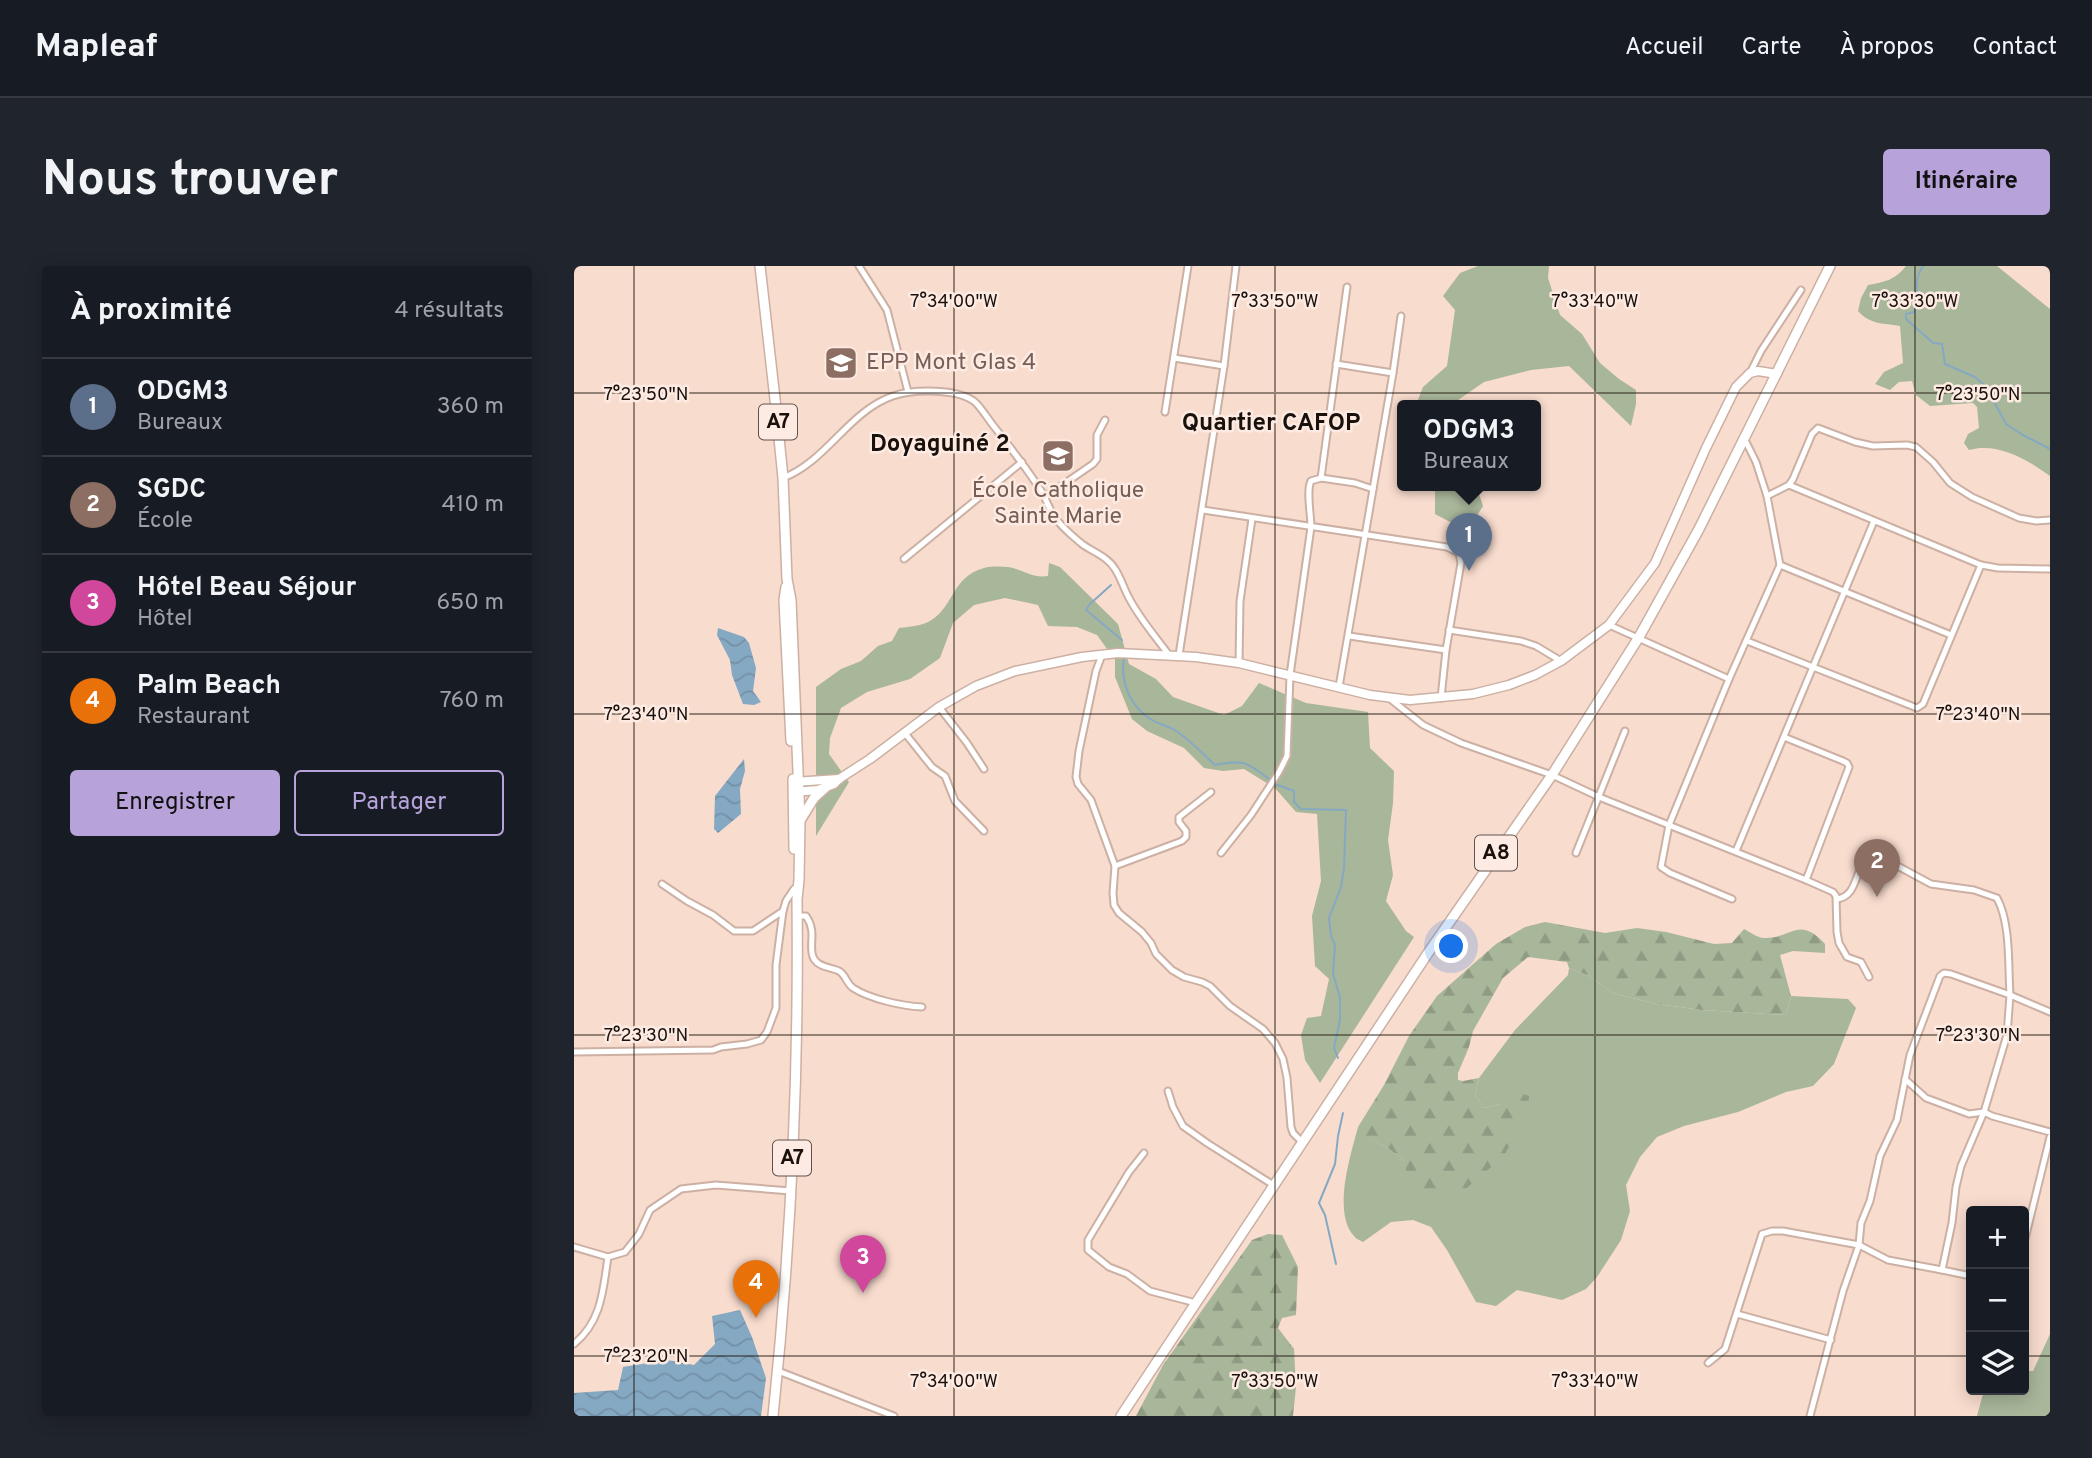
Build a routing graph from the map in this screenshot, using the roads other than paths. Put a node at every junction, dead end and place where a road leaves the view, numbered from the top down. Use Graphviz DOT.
graph roads {
  1 [pos="760,266"];
  2 [pos="859,266"];
  3 [pos="1188,266"];
  4 [pos="1237,266"];
  5 [pos="1830,266"];
  6 [pos="1347,287"];
  7 [pos="1801,290"];
  8 [pos="1401,316"];
  9 [pos="1174,358"];
  10 [pos="1336,364"];
  11 [pos="1224,366"];
  12 [pos="1393,373"];
  13 [pos="1750,373"];
  14 [pos="1777,374"];
  15 [pos="908,392"];
  16 [pos="1165,412"];
  17 [pos="1105,420"];
  18 [pos="1744,438"];
  19 [pos="1022,462"];
  20 [pos="783,478"];
  21 [pos="1321,478"];
  22 [pos="1789,485"];
  23 [pos="1373,489"];
  24 [pos="1045,496"];
  25 [pos="1767,496"];
  26 [pos="1203,510"];
  27 [pos="1252,519"];
  28 [pos="2050,520"];
  29 [pos="1874,521"];
  30 [pos="1311,527"];
  31 [pos="1366,536"];
  32 [pos="904,559"];
  33 [pos="1780,565"];
  34 [pos="1981,565"];
  35 [pos="2050,569"];
  36 [pos="1844,592"];
  37 [pos="1609,625"];
  38 [pos="1449,631"];
  39 [pos="1951,635"];
  40 [pos="1349,636"];
  41 [pos="1639,637"];
  42 [pos="1747,641"];
  43 [pos="1446,650"];
  44 [pos="1102,655"];
  45 [pos="1174,655"];
  46 [pos="1561,661"];
  47 [pos="1239,663"];
  48 [pos="1812,668"];
  49 [pos="1290,675"];
  50 [pos="1729,679"];
  51 [pos="1339,687"];
  52 [pos="1389,698"];
  53 [pos="1441,698"];
  54 [pos="939,708"];
  55 [pos="1625,731"];
  56 [pos="904,732"];
  57 [pos="1784,737"];
  58 [pos="984,769"];
  59 [pos="1552,775"];
  60 [pos="839,779"];
  61 [pos="796,787"];
  62 [pos="826,787"];
  63 [pos="1211,792"];
  64 [pos="1599,797"];
  65 [pos="800,820"];
  66 [pos="1669,825"];
  67 [pos="984,831"];
  68 [pos="1736,851"];
  69 [pos="1221,853"];
  70 [pos="1576,853"];
  71 [pos="1115,866"];
  72 [pos="1806,880"];
  73 [pos="662,884"];
  74 [pos="796,895"];
  75 [pos="1731,899"];
  76 [pos="1837,899"];
  77 [pos="783,911"];
  78 [pos="797,916"];
  79 [pos="1869,977"];
  80 [pos="2010,995"];
  81 [pos="922,1007"];
  82 [pos="2050,1012"];
  83 [pos="574,1052"];
  84 [pos="1905,1079"];
  85 [pos="1168,1091"];
  86 [pos="1984,1112"];
  87 [pos="2050,1134"];
  88 [pos="1303,1142"];
  89 [pos="1144,1153"];
  90 [pos="1275,1185"];
  91 [pos="791,1191"];
  92 [pos="2029,1226"];
  93 [pos="1859,1245"];
  94 [pos="574,1247"];
  95 [pos="608,1256"];
  96 [pos="1942,1270"];
  97 [pos="1966,1275"];
  98 [pos="1196,1303"];
  99 [pos="1737,1314"];
  100 [pos="1831,1340"];
  101 [pos="574,1344"];
  102 [pos="1708,1363"];
  103 [pos="778,1371"];
  104 [pos="773,1416"];
  105 [pos="894,1416"];
  106 [pos="1121,1416"];
  107 [pos="1810,1416"];
  1 -- 20 [label="main road, A7"];
  2 -- 15 [label="street"];
  3 -- 9 [label="street"];
  4 -- 11 [label="street"];
  5 -- 14 [label="main road, A8"];
  6 -- 10 [label="street"];
  7 -- 13 [label="street"];
  8 -- 12 [label="street"];
  9 -- 11 [label="street"];
  9 -- 16 [label="street"];
  10 -- 12 [label="street"];
  10 -- 21 [label="street"];
  11 -- 26 [label="street"];
  12 -- 23 [label="street"];
  13 -- 14 [label="street"];
  13 -- 37 [label="street"];
  14 -- 18 [label="main road, A8"];
  15 -- 19 [label="street"];
  15 -- 20 [label="street"];
  17 -- 24 [label="street"];
  18 -- 25 [label="street"];
  18 -- 41 [label="main road, A8"];
  19 -- 24 [label="street"];
  19 -- 32 [label="street"];
  20 -- 61 [label="main road, A7"];
  21 -- 23 [label="street"];
  21 -- 30 [label="street"];
  22 -- 25 [label="street"];
  22 -- 28 [label="street"];
  22 -- 29 [label="street"];
  23 -- 31 [label="street"];
  24 -- 45 [label="street"];
  25 -- 33 [label="street"];
  26 -- 27 [label="street"];
  26 -- 45 [label="street"];
  27 -- 30 [label="street"];
  27 -- 47 [label="street"];
  29 -- 34 [label="street"];
  29 -- 36 [label="street"];
  30 -- 31 [label="street"];
  30 -- 49 [label="street"];
  31 -- 38 [label="street"];
  31 -- 40 [label="street"];
  33 -- 36 [label="street"];
  33 -- 42 [label="street"];
  34 -- 35 [label="street"];
  34 -- 39 [label="street"];
  36 -- 39 [label="street"];
  36 -- 48 [label="street"];
  37 -- 41 [label="street"];
  37 -- 46 [label="street"];
  38 -- 43 [label="street"];
  38 -- 46 [label="street"];
  39 -- 48 [label="street"];
  40 -- 43 [label="street"];
  40 -- 51 [label="street"];
  41 -- 50 [label="street"];
  41 -- 59 [label="main road, A8"];
  42 -- 48 [label="street"];
  42 -- 50 [label="street"];
  43 -- 53 [label="street"];
  44 -- 45 [label="street"];
  44 -- 54 [label="street"];
  44 -- 71 [label="street"];
  45 -- 47 [label="street"];
  46 -- 53 [label="street"];
  47 -- 49 [label="street"];
  48 -- 57 [label="street"];
  49 -- 51 [label="street"];
  49 -- 69 [label="street"];
  50 -- 66 [label="street"];
  51 -- 52 [label="street"];
  52 -- 53 [label="street"];
  52 -- 59 [label="street"];
  54 -- 56 [label="street"];
  54 -- 58 [label="street"];
  55 -- 64 [label="street"];
  56 -- 60 [label="street"];
  56 -- 67 [label="street"];
  57 -- 68 [label="street"];
  57 -- 72 [label="street"];
  59 -- 64 [label="street"];
  59 -- 88 [label="main road, A8"];
  60 -- 61 [label="street"];
  60 -- 62 [label="street"];
  61 -- 62 [label="street"];
  61 -- 65 [label="main road, A7"];
  61 -- 74 [label="main road, A7"];
  62 -- 65 [label="main road"];
  63 -- 71 [label="street"];
  64 -- 66 [label="street"];
  64 -- 70 [label="street"];
  65 -- 74 [label="main road, A7"];
  66 -- 68 [label="street"];
  66 -- 75 [label="street"];
  68 -- 72 [label="street"];
  71 -- 88 [label="street"];
  72 -- 76 [label="street"];
  73 -- 77 [label="street"];
  74 -- 77 [label="street"];
  74 -- 78 [label="main road, A7"];
  76 -- 79 [label="street"];
  76 -- 80 [label="street"];
  77 -- 83 [label="street"];
  78 -- 81 [label="street"];
  78 -- 91 [label="main road, A7"];
  80 -- 82 [label="street"];
  80 -- 84 [label="street"];
  80 -- 86 [label="street"];
  84 -- 86 [label="street"];
  84 -- 93 [label="street"];
  85 -- 90 [label="street"];
  86 -- 87 [label="street"];
  86 -- 96 [label="street"];
  87 -- 92 [label="street"];
  88 -- 90 [label="main road, A8"];
  89 -- 98 [label="street"];
  90 -- 98 [label="main road, A8"];
  91 -- 95 [label="street"];
  91 -- 103 [label="main road, A7"];
  93 -- 96 [label="street"];
  93 -- 99 [label="street"];
  93 -- 100 [label="street"];
  94 -- 95 [label="street"];
  95 -- 101 [label="street"];
  96 -- 97 [label="street"];
  98 -- 106 [label="main road, A8"];
  99 -- 100 [label="street"];
  99 -- 102 [label="street"];
  100 -- 107 [label="street"];
  103 -- 104 [label="main road, A7"];
  103 -- 105 [label="street"];
}
